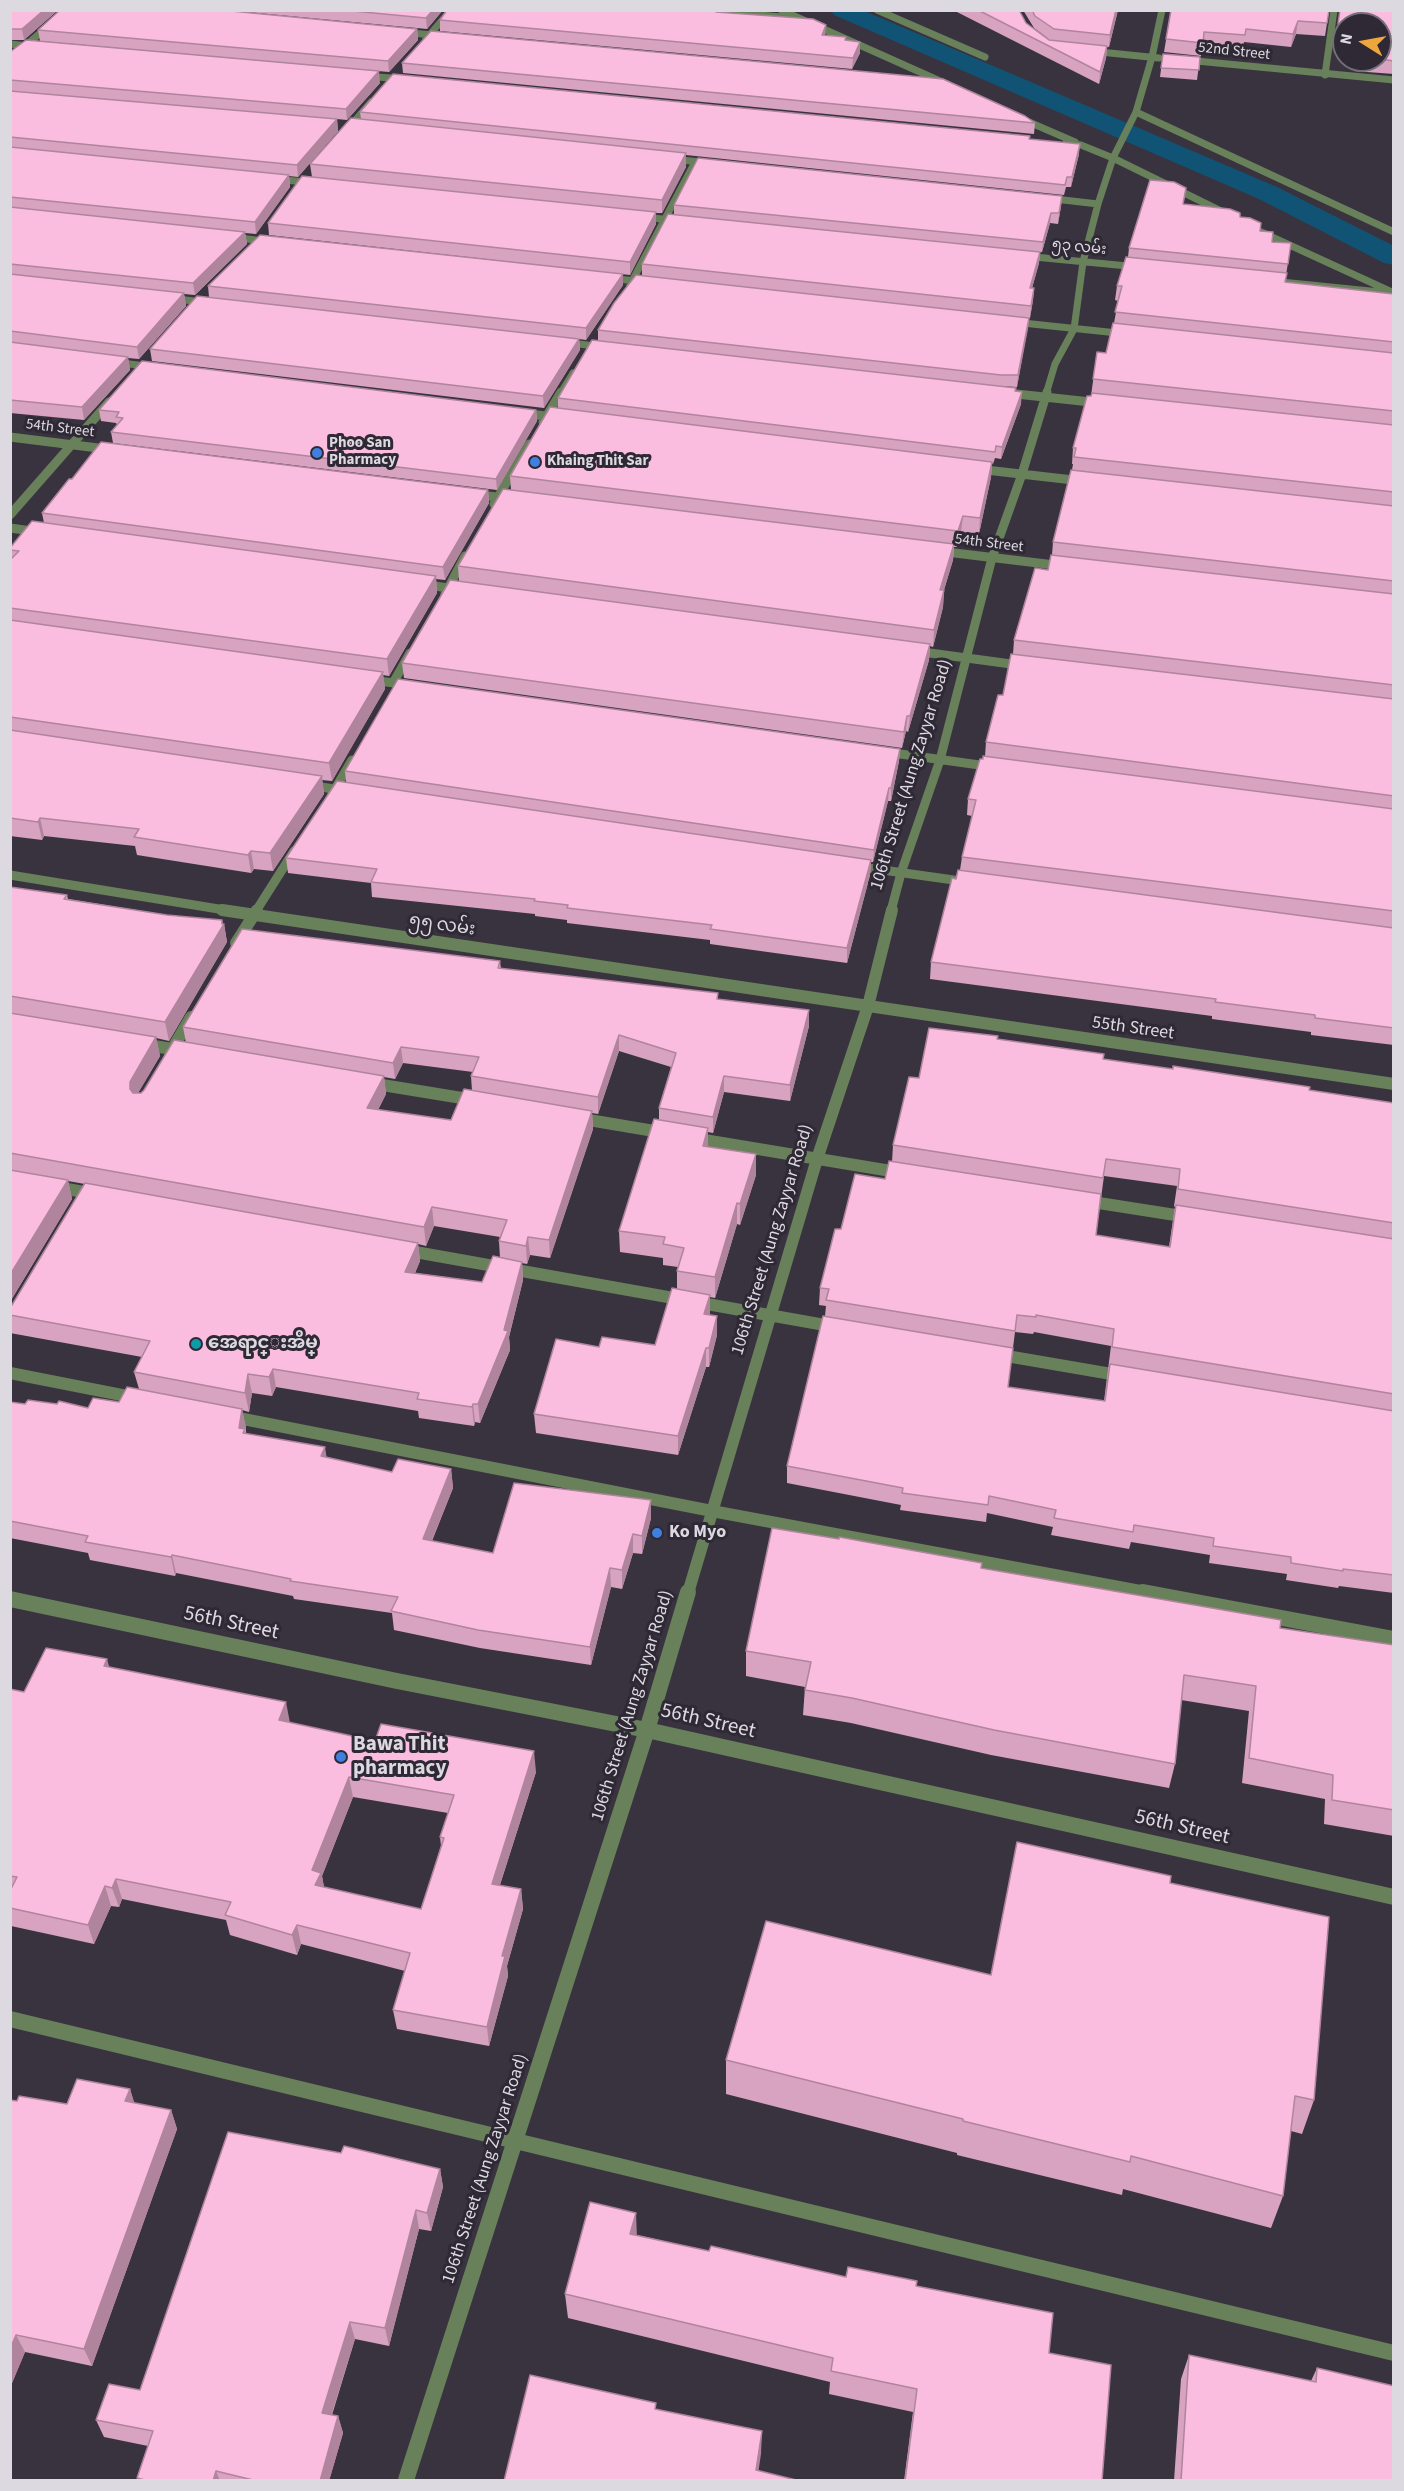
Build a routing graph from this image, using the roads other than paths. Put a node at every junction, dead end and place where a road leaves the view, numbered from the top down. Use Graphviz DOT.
graph roads {
  1 [pos="68,10"];
  2 [pos="451,10"];
  3 [pos="706,10"];
  4 [pos="781,10"];
  5 [pos="877,10"];
  6 [pos="1162,10"];
  7 [pos="1334,10"];
  8 [pos="799,19"];
  9 [pos="395,32"];
  10 [pos="430,35"];
  11 [pos="453,37"];
  12 [pos="10,44"];
  13 [pos="422,44"];
  14 [pos="26,46"];
  15 [pos="49,48"];
  16 [pos="1081,51"];
  17 [pos="985,57"];
  18 [pos="1152,57"];
  19 [pos="1164,58"];
  20 [pos="10,59"];
  21 [pos="1175,59"];
  22 [pos="399,70"];
  23 [pos="356,75"];
  24 [pos="1325,75"];
  25 [pos="392,78"];
  26 [pos="1394,80"];
  27 [pos="415,81"];
  28 [pos="924,82"];
  29 [pos="948,84"];
  30 [pos="385,86"];
  31 [pos="958,89"];
  32 [pos="378,94"];
  33 [pos="1136,112"];
  34 [pos="1010,114"];
  35 [pos="339,125"];
  36 [pos="350,126"];
  37 [pos="362,127"];
  38 [pos="336,142"];
  39 [pos="1058,142"];
  40 [pos="1081,145"];
  41 [pos="1114,154"];
  42 [pos="660,158"];
  43 [pos="696,162"];
  44 [pos="719,164"];
  45 [pos="308,174"];
  46 [pos="266,178"];
  47 [pos="301,182"];
  48 [pos="325,184"];
  49 [pos="294,192"];
  50 [pos="1039,198"];
  51 [pos="1098,204"];
  52 [pos="630,215"];
  53 [pos="1231,217"];
  54 [pos="666,219"];
  55 [pos="689,221"];
  56 [pos="1252,227"];
  57 [pos="266,231"];
  58 [pos="1394,232"];
  59 [pos="224,237"];
  60 [pos="259,240"];
  61 [pos="283,243"];
  62 [pos="251,248"];
  63 [pos="1011,254"];
  64 [pos="1083,262"];
  65 [pos="1143,268"];
  66 [pos="598,277"];
  67 [pos="633,281"];
  68 [pos="1274,281"];
  69 [pos="657,284"];
  70 [pos="1393,293"];
  71 [pos="205,294"];
  72 [pos="623,296"];
  73 [pos="162,297"];
  74 [pos="197,302"];
  75 [pos="220,304"];
  76 [pos="190,309"];
  77 [pos="1003,321"];
  78 [pos="1074,329"];
  79 [pos="1134,335"];
  80 [pos="595,337"];
  81 [pos="556,341"];
  82 [pos="591,345"];
  83 [pos="614,348"];
  84 [pos="585,354"];
  85 [pos="148,357"];
  86 [pos="109,361"];
  87 [pos="579,363"];
  88 [pos="142,365"];
  89 [pos="165,368"];
  90 [pos="134,374"];
  91 [pos="118,392"];
  92 [pos="999,392"];
  93 [pos="1046,397"];
  94 [pos="1115,405"];
  95 [pos="510,412"];
  96 [pos="546,416"];
  97 [pos="569,419"];
  98 [pos="540,426"];
  99 [pos="10,437"];
  100 [pos="534,437"];
  101 [pos="72,444"];
  102 [pos="119,450"];
  103 [pos="964,467"];
  104 [pos="1023,474"];
  105 [pos="1092,482"];
  106 [pos="462,493"];
  107 [pos="497,498"];
  108 [pos="521,500"];
  109 [pos="492,508"];
  110 [pos="10,515"];
  111 [pos="10,528"];
  112 [pos="46,533"];
  113 [pos="470,548"];
  114 [pos="933,550"];
  115 [pos="992,558"];
  116 [pos="1075,567"];
  117 [pos="413,583"];
  118 [pos="448,588"];
  119 [pos="472,591"];
  120 [pos="437,607"];
  121 [pos="415,645"];
  122 [pos="908,650"];
  123 [pos="967,658"];
  124 [pos="1038,667"];
  125 [pos="358,678"];
  126 [pos="393,686"];
  127 [pos="419,687"];
  128 [pos="357,750"];
  129 [pos="881,752"];
  130 [pos="940,760"];
  131 [pos="1010,769"];
  132 [pos="300,784"];
  133 [pos="335,789"];
  134 [pos="358,792"];
  135 [pos="323,807"];
  136 [pos="298,844"];
  137 [pos="842,865"];
  138 [pos="902,873"];
  139 [pos="10,875"];
  140 [pos="983,884"];
  141 [pos="253,915"];
  142 [pos="230,953"];
  143 [pos="868,1006"];
  144 [pos="195,1010"];
  145 [pos="126,1041"];
  146 [pos="172,1049"];
  147 [pos="195,1053"];
  148 [pos="162,1067"];
  149 [pos="360,1081"];
  150 [pos="1394,1084"];
  151 [pos="489,1103"];
  152 [pos="559,1115"];
  153 [pos="817,1159"];
  154 [pos="911,1174"];
  155 [pos="43,1185"];
  156 [pos="110,1197"];
  157 [pos="1076,1199"];
  158 [pos="1205,1220"];
  159 [pos="393,1248"];
  160 [pos="770,1316"];
  161 [pos="852,1330"];
  162 [pos="981,1352"];
  163 [pos="10,1373"];
  164 [pos="1134,1377"];
  165 [pos="151,1401"];
  166 [pos="209,1412"];
  167 [pos="712,1511"];
  168 [pos="10,1599"];
  169 [pos="1394,1639"];
  170 [pos="647,1730"];
  171 [pos="1394,1897"];
  172 [pos="10,2019"];
  173 [pos="515,2142"];
  174 [pos="1394,2353"];
  175 [pos="406,2481"];
  1 -- 14 [label="street"];
  2 -- 10 [label="street"];
  3 -- 8 [label="street"];
  4 -- 8 [label="street"];
  5 -- 17 [label="street"];
  6 -- 18 [label="street, 106th Street (Aung Zayyar Road)"];
  7 -- 24 [label="street"];
  8 -- 29 [label="street"];
  9 -- 10 [label="street"];
  10 -- 11 [label="street"];
  10 -- 13 [label="street"];
  12 -- 14 [label="street"];
  14 -- 15 [label="street"];
  14 -- 20 [label="street"];
  16 -- 18 [label="street"];
  18 -- 19 [label="street"];
  18 -- 33 [label="street, 106th Street (Aung Zayyar Road)"];
  21 -- 24 [label="street, 52nd Street"];
  22 -- 25 [label="street"];
  23 -- 25 [label="street"];
  24 -- 26 [label="street, 52nd Street"];
  25 -- 27 [label="street"];
  25 -- 30 [label="street"];
  28 -- 29 [label="street"];
  29 -- 31 [label="street"];
  32 -- 36 [label="street"];
  33 -- 41 [label="street, 106th Street (Aung Zayyar Road)"];
  33 -- 58 [label="street"];
  34 -- 40 [label="street"];
  35 -- 36 [label="street"];
  36 -- 37 [label="street"];
  36 -- 38 [label="street"];
  39 -- 40 [label="street"];
  40 -- 41 [label="street"];
  41 -- 51 [label="street, 106th Street (Aung Zayyar Road)"];
  41 -- 53 [label="street"];
  42 -- 43 [label="street"];
  43 -- 44 [label="street"];
  43 -- 54 [label="street"];
  45 -- 47 [label="street"];
  46 -- 47 [label="street"];
  47 -- 48 [label="street"];
  47 -- 49 [label="street"];
  50 -- 51 [label="street"];
  51 -- 64 [label="street, 106th Street (Aung Zayyar Road)"];
  52 -- 54 [label="street"];
  54 -- 55 [label="street"];
  54 -- 67 [label="street"];
  56 -- 70 [label="street"];
  57 -- 60 [label="street"];
  59 -- 60 [label="street"];
  60 -- 61 [label="street"];
  60 -- 62 [label="street"];
  63 -- 64 [label="street, ၅၃ လမ်း"];
  64 -- 65 [label="street, ၅၃ လမ်း"];
  64 -- 78 [label="street, 106th Street (Aung Zayyar Road)"];
  66 -- 67 [label="street"];
  67 -- 69 [label="street"];
  67 -- 72 [label="street"];
  68 -- 70 [label="street"];
  71 -- 74 [label="street"];
  73 -- 74 [label="street"];
  74 -- 75 [label="street"];
  74 -- 76 [label="street"];
  77 -- 78 [label="street"];
  78 -- 79 [label="street"];
  78 -- 93 [label="street, 106th Street (Aung Zayyar Road)"];
  80 -- 82 [label="street"];
  81 -- 82 [label="street"];
  82 -- 83 [label="street"];
  82 -- 84 [label="street"];
  85 -- 88 [label="street"];
  86 -- 88 [label="street"];
  87 -- 96 [label="street"];
  88 -- 89 [label="street"];
  88 -- 90 [label="street"];
  91 -- 101 [label="street"];
  92 -- 93 [label="street"];
  93 -- 94 [label="street"];
  93 -- 104 [label="street, 106th Street (Aung Zayyar Road)"];
  95 -- 96 [label="street"];
  96 -- 97 [label="street"];
  96 -- 98 [label="street"];
  99 -- 101 [label="street, 54th Street"];
  100 -- 107 [label="street"];
  101 -- 102 [label="street, 54th Street"];
  101 -- 110 [label="street"];
  103 -- 104 [label="street"];
  104 -- 105 [label="street"];
  104 -- 115 [label="street, 106th Street (Aung Zayyar Road)"];
  106 -- 107 [label="street"];
  107 -- 108 [label="street"];
  107 -- 109 [label="street"];
  111 -- 112 [label="street"];
  113 -- 118 [label="street"];
  114 -- 115 [label="street, 54th Street"];
  115 -- 116 [label="street, 54th Street"];
  115 -- 123 [label="street, 106th Street (Aung Zayyar Road)"];
  117 -- 118 [label="street"];
  118 -- 119 [label="street"];
  118 -- 120 [label="street"];
  121 -- 126 [label="street"];
  122 -- 123 [label="street"];
  123 -- 124 [label="street"];
  123 -- 130 [label="street, 106th Street (Aung Zayyar Road)"];
  125 -- 126 [label="street"];
  126 -- 127 [label="street"];
  128 -- 133 [label="street"];
  129 -- 130 [label="street"];
  130 -- 131 [label="street"];
  130 -- 138 [label="street, 106th Street (Aung Zayyar Road)"];
  132 -- 133 [label="street"];
  133 -- 134 [label="street"];
  133 -- 135 [label="street"];
  136 -- 141 [label="street"];
  137 -- 138 [label="street"];
  138 -- 140 [label="street"];
  138 -- 143 [label="street, 106th Street (Aung Zayyar Road)"];
  139 -- 141 [label="street, ၅၅ လမ်း"];
  141 -- 142 [label="street"];
  141 -- 143 [label="street, ၅၅ လမ်း"];
  143 -- 150 [label="street, 55th Street"];
  143 -- 153 [label="street, 106th Street (Aung Zayyar Road)"];
  144 -- 146 [label="street"];
  145 -- 146 [label="street"];
  146 -- 147 [label="street"];
  146 -- 148 [label="street"];
  149 -- 151 [label="street"];
  152 -- 153 [label="street"];
  153 -- 154 [label="street"];
  153 -- 160 [label="street, 106th Street (Aung Zayyar Road)"];
  155 -- 156 [label="street"];
  157 -- 158 [label="street"];
  159 -- 160 [label="street"];
  160 -- 161 [label="street"];
  160 -- 167 [label="street, 106th Street (Aung Zayyar Road)"];
  162 -- 164 [label="street"];
  163 -- 165 [label="street"];
  166 -- 167 [label="street"];
  167 -- 169 [label="street"];
  167 -- 170 [label="street, 106th Street (Aung Zayyar Road)"];
  168 -- 170 [label="street, 56th Street"];
  170 -- 171 [label="street, 56th Street"];
  170 -- 173 [label="street, 106th Street (Aung Zayyar Road)"];
  172 -- 173 [label="street"];
  173 -- 174 [label="street"];
  173 -- 175 [label="street, 106th Street (Aung Zayyar Road)"];
}
